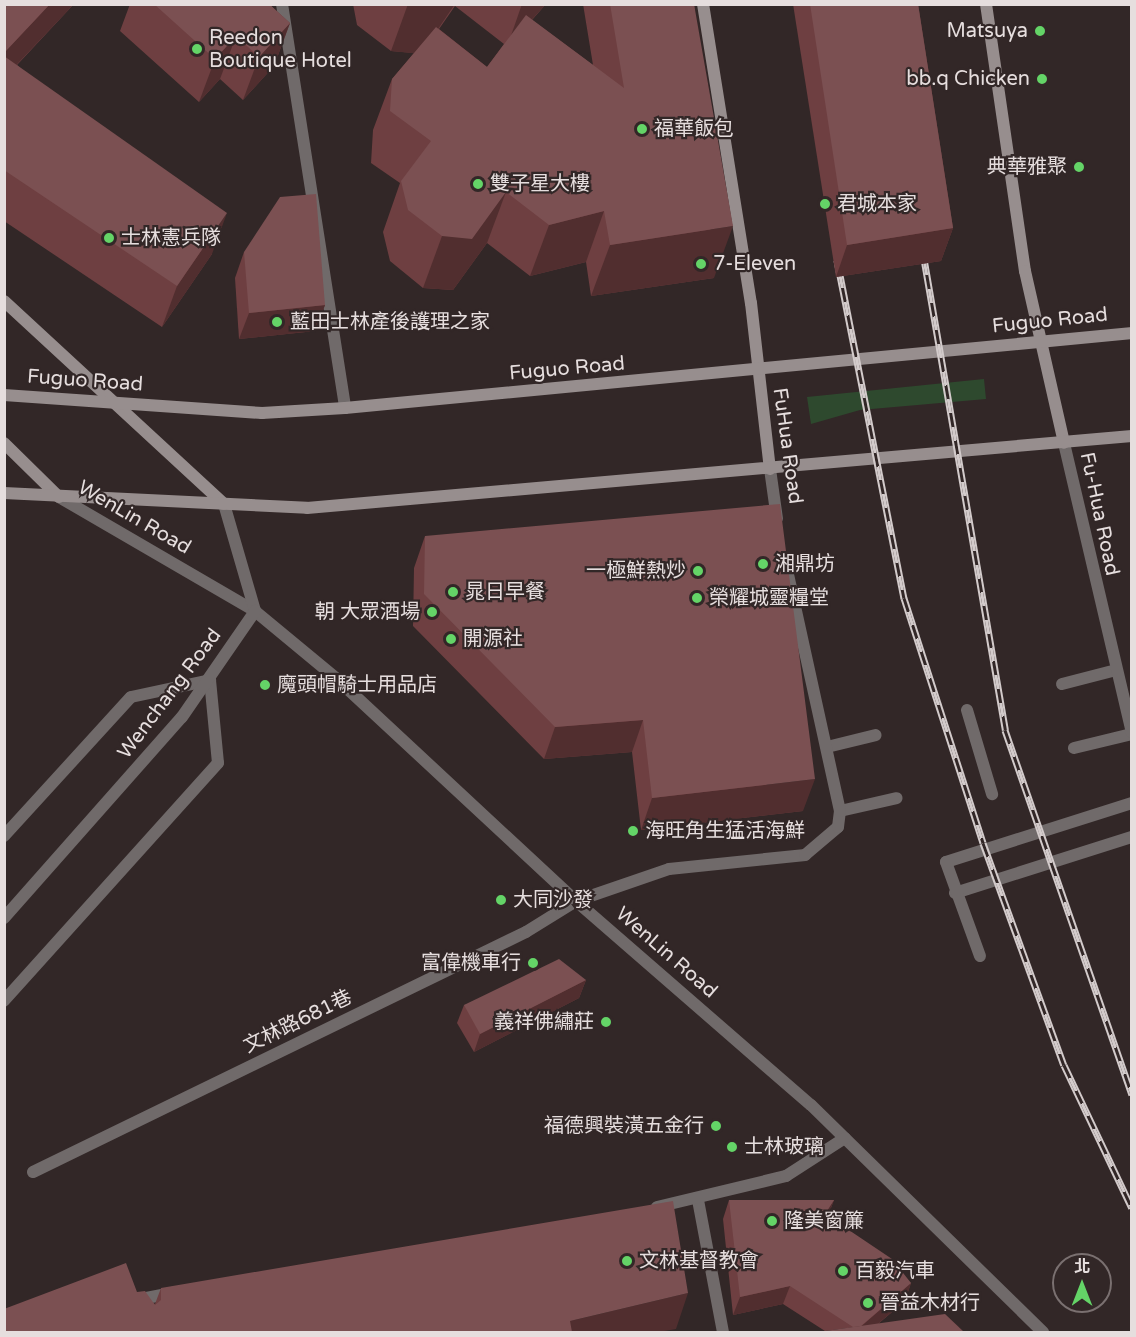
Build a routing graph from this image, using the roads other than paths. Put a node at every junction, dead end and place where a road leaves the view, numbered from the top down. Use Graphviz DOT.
graph roads {
  1 [pos="282,4"];
  2 [pos="703,4"];
  3 [pos="986,4"];
  4 [pos="4,301"];
  5 [pos="1131,333"];
  6 [pos="1042,342"];
  7 [pos="757,372"];
  8 [pos="4,395"];
  9 [pos="120,404"];
  10 [pos="345,408"];
  11 [pos="1131,436"];
  12 [pos="4,443"];
  13 [pos="1064,443"];
  14 [pos="770,470"];
  15 [pos="4,493"];
  16 [pos="59,497"];
  17 [pos="224,504"];
  18 [pos="255,611"];
  19 [pos="1116,670"];
  20 [pos="210,680"];
  21 [pos="1062,684"];
  22 [pos="968,710"];
  23 [pos="1131,733"];
  24 [pos="876,735"];
  25 [pos="827,747"];
  26 [pos="1074,748"];
  27 [pos="992,794"];
  28 [pos="897,798"];
  29 [pos="1131,803"];
  30 [pos="840,811"];
  31 [pos="4,836"];
  32 [pos="1131,837"];
  33 [pos="955,893"];
  34 [pos="576,902"];
  35 [pos="4,918"];
  36 [pos="980,956"];
  37 [pos="4,1001"];
  38 [pos="845,1138"];
  39 [pos="33,1172"];
  40 [pos="698,1200"];
  41 [pos="640,1211"];
  42 [pos="183,1292"];
  43 [pos="141,1332"];
  44 [pos="723,1332"];
  45 [pos="1043,1332"];
  1 -- 10 [label="street"];
  2 -- 7 [label="main road, FuHua Road"];
  3 -- 6 [label="main road"];
  4 -- 9 [label="main road"];
  5 -- 6 [label="main road, Fuguo Road"];
  6 -- 7 [label="main road, Fuguo Road"];
  6 -- 13 [label="main road"];
  7 -- 10 [label="main road, Fuguo Road"];
  7 -- 14 [label="main road, FuHua Road"];
  8 -- 9 [label="main road, Fuguo Road"];
  9 -- 10 [label="main road, Fuguo Road"];
  9 -- 17 [label="main road"];
  11 -- 13 [label="main road"];
  12 -- 16 [label="main road, WenLin Road"];
  13 -- 14 [label="main road"];
  13 -- 19 [label="street, Fu-Hua Road"];
  14 -- 17 [label="main road"];
  14 -- 25 [label="street, FuHua Road"];
  15 -- 16 [label="main road"];
  16 -- 17 [label="main road"];
  16 -- 18 [label="street, WenLin Road"];
  17 -- 18 [label="street"];
  18 -- 20 [label="street, Wenchang Road"];
  18 -- 34 [label="street, WenLin Road"];
  19 -- 21 [label="street"];
  19 -- 23 [label="street, Fu-Hua Road"];
  20 -- 31 [label="street"];
  20 -- 35 [label="street, Wenchang Road"];
  20 -- 37 [label="street"];
  22 -- 27 [label="street"];
  23 -- 26 [label="street"];
  24 -- 25 [label="street"];
  25 -- 30 [label="street, FuHua Road"];
  28 -- 30 [label="street"];
  29 -- 33 [label="street"];
  30 -- 34 [label="street"];
  32 -- 33 [label="street"];
  33 -- 36 [label="street"];
  34 -- 38 [label="street, WenLin Road"];
  34 -- 39 [label="street, 文林路681巷"];
  38 -- 40 [label="street"];
  38 -- 45 [label="street, WenLin Road"];
  40 -- 41 [label="street"];
  40 -- 44 [label="street"];
  42 -- 43 [label="street"];
}
